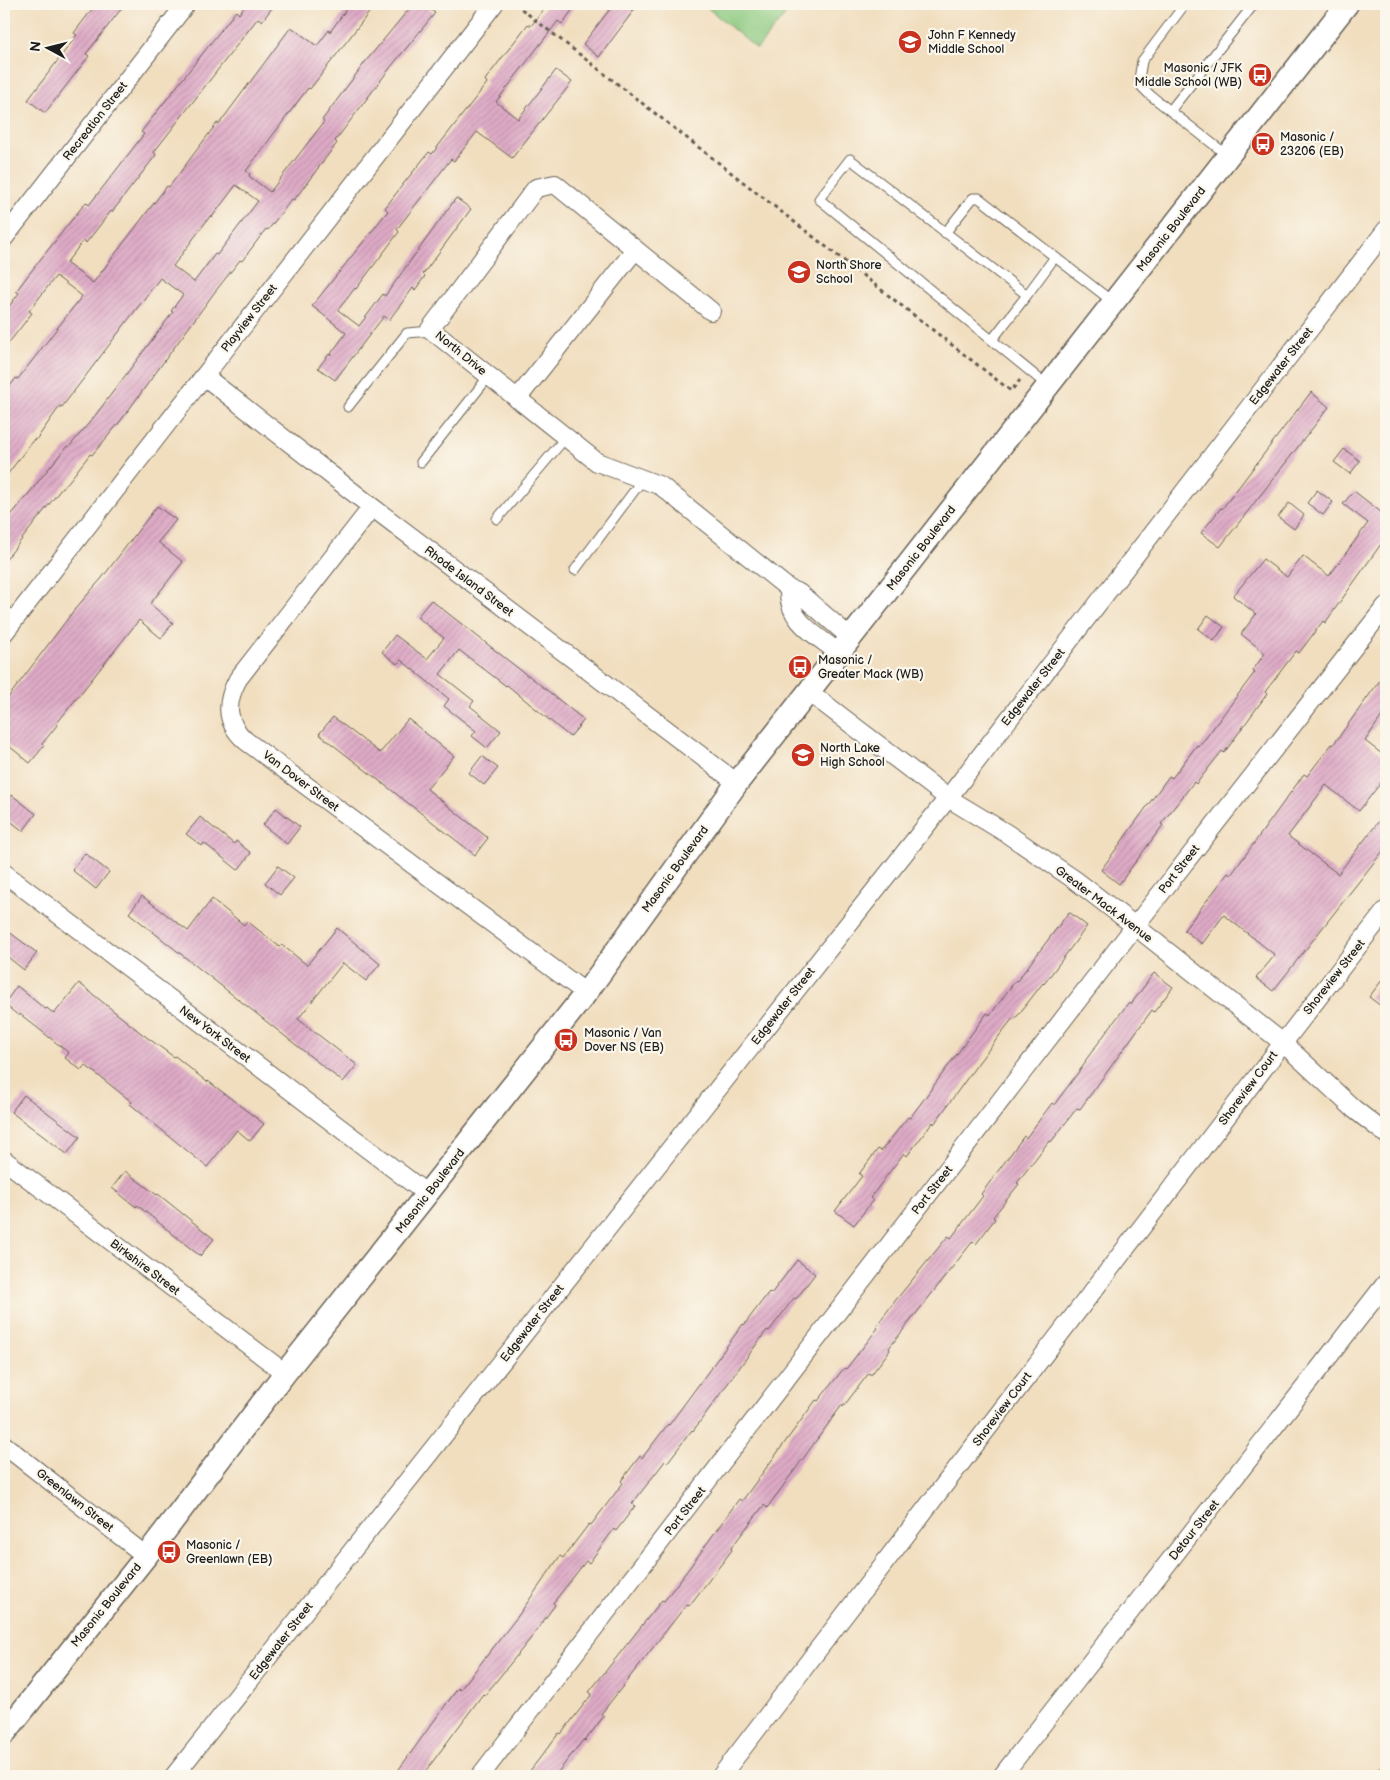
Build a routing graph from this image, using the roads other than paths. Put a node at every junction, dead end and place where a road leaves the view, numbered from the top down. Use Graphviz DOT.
graph roads {
  1 [pos="186,4"];
  2 [pos="494,4"];
  3 [pos="1185,4"];
  4 [pos="1254,4"];
  5 [pos="1346,4"];
  6 [pos="1170,111"];
  7 [pos="1228,155"];
  8 [pos="1386,230"];
  9 [pos="946,233"];
  10 [pos="4,238"];
  11 [pos="635,250"];
  12 [pos="1055,258"];
  13 [pos="1027,295"];
  14 [pos="1113,302"];
  15 [pos="711,311"];
  16 [pos="433,331"];
  17 [pos="992,340"];
  18 [pos="204,376"];
  19 [pos="489,376"];
  20 [pos="1048,386"];
  21 [pos="518,399"];
  22 [pos="348,407"];
  23 [pos="566,437"];
  24 [pos="421,462"];
  25 [pos="642,479"];
  26 [pos="372,508"];
  27 [pos="497,520"];
  28 [pos="575,570"];
  29 [pos="1386,606"];
  30 [pos="4,633"];
  31 [pos="845,645"];
  32 [pos="809,692"];
  33 [pos="737,783"];
  34 [pos="948,798"];
  35 [pos="4,873"];
  36 [pos="1386,910"];
  37 [pos="1135,926"];
  38 [pos="586,993"];
  39 [pos="1283,1042"];
  40 [pos="1386,1134"];
  41 [pos="4,1160"];
  42 [pos="427,1194"];
  43 [pos="1386,1283"];
  44 [pos="285,1373"];
  45 [pos="4,1445"];
  46 [pos="146,1556"];
  47 [pos="4,1732"];
  48 [pos="174,1776"];
  49 [pos="480,1776"];
  50 [pos="721,1776"];
  51 [pos="1002,1776"];
  1 -- 10 [label="street, Recreation Street"];
  2 -- 18 [label="street, Playview Street"];
  3 -- 6 [label="lane"];
  4 -- 6 [label="lane"];
  5 -- 7 [label="street, Masonic Boulevard"];
  6 -- 7 [label="lane"];
  7 -- 14 [label="street, Masonic Boulevard"];
  8 -- 34 [label="street, Edgewater Street"];
  9 -- 12 [label="lane"];
  9 -- 13 [label="lane"];
  9 -- 17 [label="lane"];
  11 -- 15 [label="street, North Drive"];
  11 -- 16 [label="street, North Drive"];
  11 -- 21 [label="street"];
  12 -- 13 [label="lane"];
  12 -- 14 [label="lane"];
  13 -- 17 [label="lane"];
  14 -- 20 [label="street, Masonic Boulevard"];
  16 -- 19 [label="street, North Drive"];
  16 -- 22 [label="lane"];
  17 -- 20 [label="lane"];
  18 -- 26 [label="street, Rhode Island Street"];
  18 -- 30 [label="street, Playview Street"];
  19 -- 21 [label="street, North Drive"];
  19 -- 24 [label="lane"];
  20 -- 31 [label="street, Masonic Boulevard"];
  21 -- 23 [label="street, North Drive"];
  23 -- 25 [label="street, North Drive"];
  23 -- 27 [label="lane"];
  25 -- 28 [label="lane"];
  25 -- 31 [label="street, North Drive"];
  26 -- 33 [label="street, Rhode Island Street"];
  26 -- 38 [label="street, Van Dover Street"];
  29 -- 37 [label="street, Port Street"];
  31 -- 32 [label="street, Masonic Boulevard"];
  32 -- 33 [label="street, Masonic Boulevard"];
  32 -- 34 [label="street, Greater Mack Avenue"];
  33 -- 38 [label="street, Masonic Boulevard"];
  34 -- 37 [label="street, Greater Mack Avenue"];
  34 -- 48 [label="street, Edgewater Street"];
  35 -- 42 [label="street, New York Street"];
  36 -- 39 [label="street, Shoreview Street"];
  37 -- 39 [label="street, Greater Mack Avenue"];
  37 -- 49 [label="street, Port Street"];
  38 -- 42 [label="street, Masonic Boulevard"];
  39 -- 40 [label="street, Greater Mack Avenue"];
  39 -- 50 [label="street, Shoreview Court"];
  41 -- 44 [label="street, Birkshire Street"];
  42 -- 44 [label="street, Masonic Boulevard"];
  43 -- 51 [label="street, Detour Street"];
  44 -- 46 [label="street, Masonic Boulevard"];
  45 -- 46 [label="street, Greenlawn Street"];
  46 -- 47 [label="street, Masonic Boulevard"];
}
